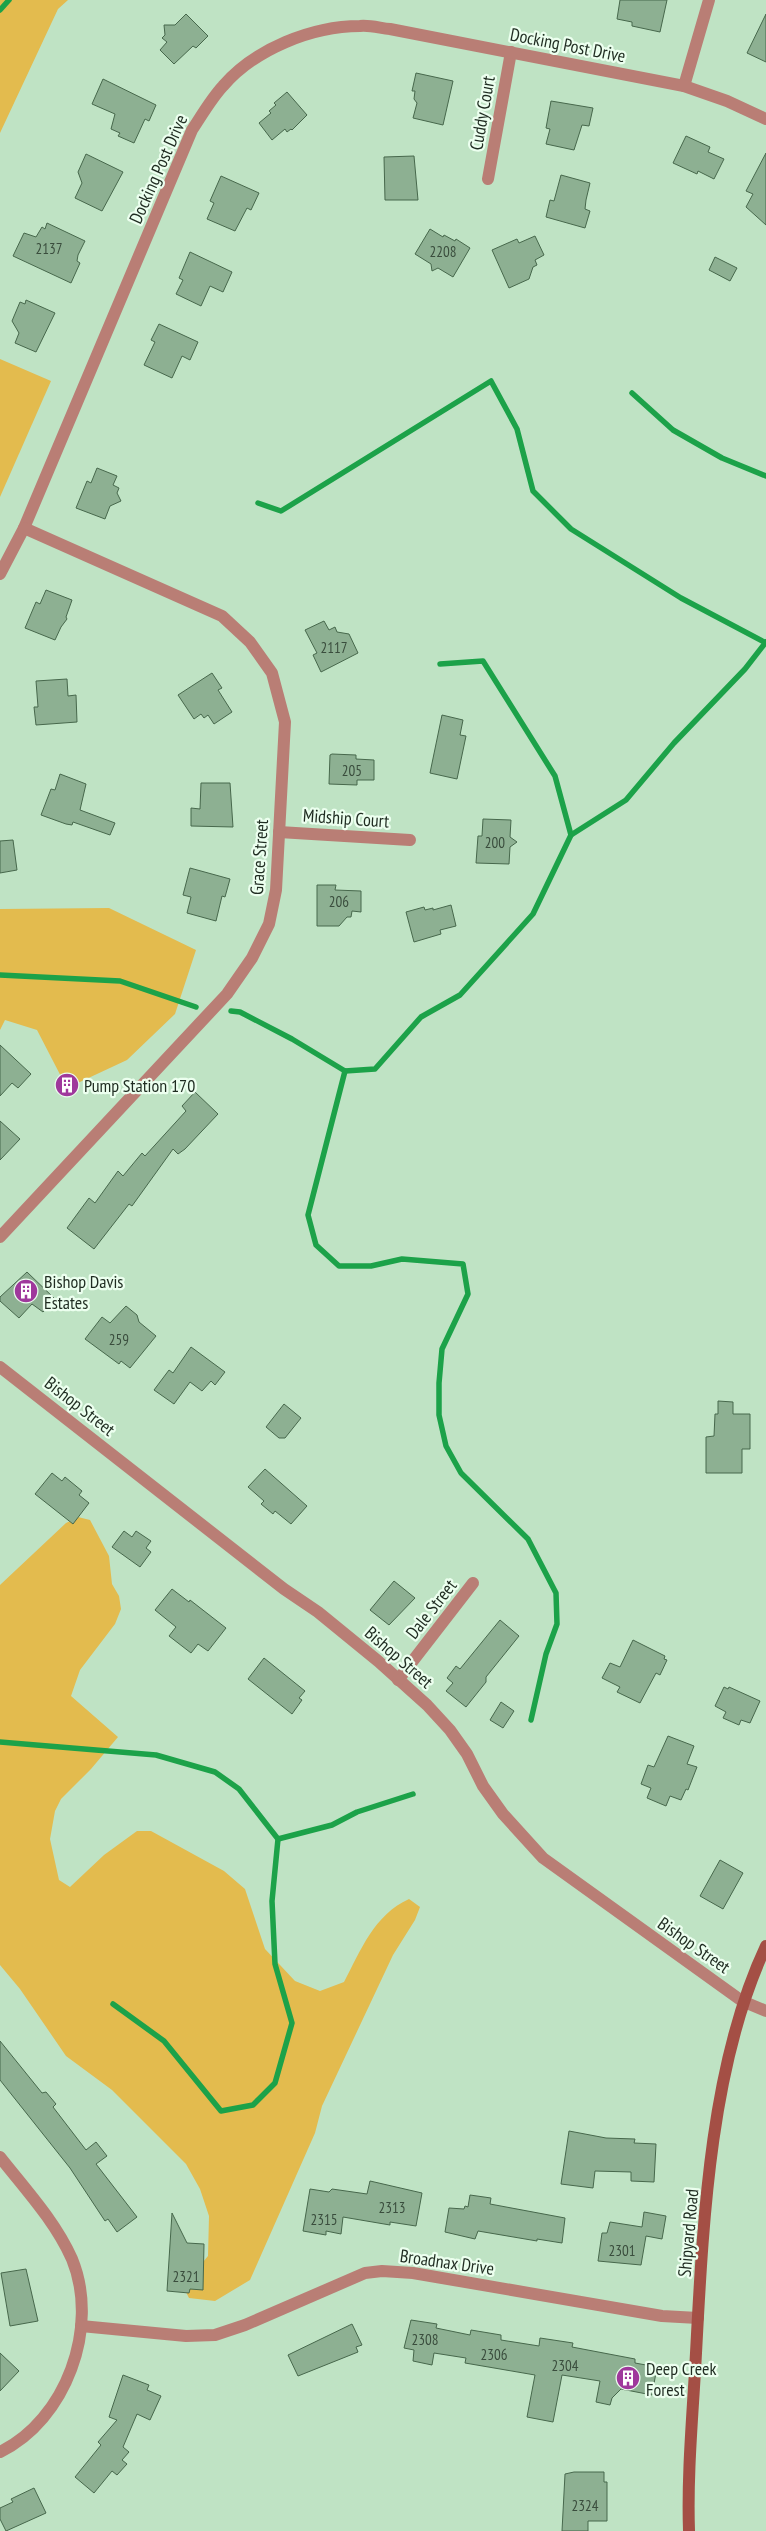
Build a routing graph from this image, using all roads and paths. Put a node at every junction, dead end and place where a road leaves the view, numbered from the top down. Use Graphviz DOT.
graph roads {
  1 [pos="709,0"];
  2 [pos="511,52"];
  3 [pos="684,86"];
  4 [pos="766,119"];
  5 [pos="488,180"];
  6 [pos="24,528"];
  7 [pos="0,574"];
  8 [pos="279,832"];
  9 [pos="410,840"];
  10 [pos="0,1237"];
  11 [pos="0,1367"];
  12 [pos="474,1583"];
  13 [pos="398,1680"];
  14 [pos="766,1946"];
  15 [pos="742,2001"];
  16 [pos="766,2011"];
  17 [pos="0,2157"];
  18 [pos="698,2318"];
  19 [pos="81,2326"];
  20 [pos="0,2452"];
  21 [pos="689,2531"];
  1 -- 3 [label="street"];
  2 -- 3 [label="street, Docking Post Drive"];
  2 -- 5 [label="street, Cuddy Court"];
  2 -- 6 [label="street, Docking Post Drive"];
  3 -- 4 [label="street, Docking Post Drive"];
  6 -- 7 [label="street, Docking Post Drive"];
  6 -- 8 [label="street, Grace Street"];
  8 -- 9 [label="street, Midship Court"];
  8 -- 10 [label="street, Grace Street"];
  11 -- 13 [label="street, Bishop Street"];
  12 -- 13 [label="street, Dale Street"];
  13 -- 15 [label="street, Bishop Street"];
  14 -- 15 [label="street, Shipyard Road"];
  15 -- 16 [label="street, Bishop Street"];
  15 -- 18 [label="street, Shipyard Road"];
  17 -- 19 [label="street"];
  18 -- 19 [label="street, Broadnax Drive"];
  18 -- 21 [label="street, Shipyard Road"];
  19 -- 20 [label="street"];
}
